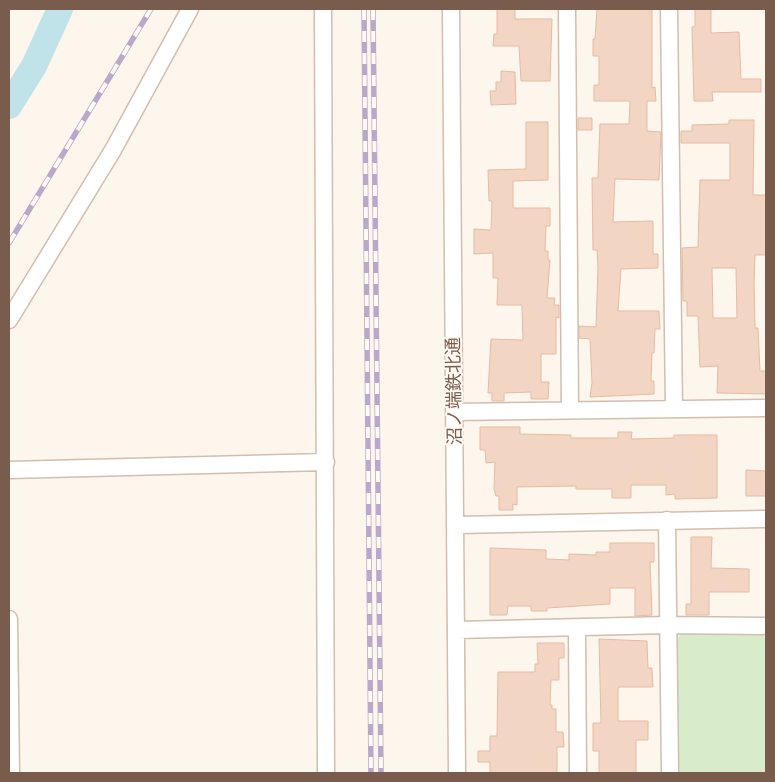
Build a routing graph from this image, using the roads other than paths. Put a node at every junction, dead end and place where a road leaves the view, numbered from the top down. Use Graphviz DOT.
graph roads {
  1 [pos="190,9"];
  2 [pos="323,9"];
  3 [pos="451,9"];
  4 [pos="567,9"];
  5 [pos="670,9"];
  6 [pos="9,320"];
  7 [pos="766,408"];
  8 [pos="674,409"];
  9 [pos="570,410"];
  10 [pos="454,412"];
  11 [pos="326,462"];
  12 [pos="9,470"];
  13 [pos="766,519"];
  14 [pos="667,520"];
  15 [pos="456,525"];
  16 [pos="9,619"];
  17 [pos="668,625"];
  18 [pos="766,626"];
  19 [pos="577,628"];
  20 [pos="456,630"];
  21 [pos="11,773"];
  22 [pos="326,773"];
  23 [pos="457,773"];
  24 [pos="578,773"];
  25 [pos="670,773"];
  1 -- 6 [label="street"];
  2 -- 11 [label="street"];
  3 -- 10 [label="street, 沼ノ端鉄北通"];
  4 -- 9 [label="street"];
  5 -- 8 [label="street"];
  7 -- 8 [label="street"];
  8 -- 9 [label="street"];
  9 -- 10 [label="street"];
  10 -- 15 [label="street, 沼ノ端鉄北通"];
  11 -- 12 [label="street"];
  11 -- 22 [label="street"];
  13 -- 14 [label="street"];
  14 -- 15 [label="street"];
  14 -- 17 [label="street"];
  15 -- 20 [label="street, 沼ノ端鉄北通"];
  16 -- 21 [label="street"];
  17 -- 18 [label="street"];
  17 -- 19 [label="street"];
  17 -- 25 [label="street"];
  19 -- 20 [label="street"];
  19 -- 24 [label="street"];
  20 -- 23 [label="street, 沼ノ端鉄北通"];
}
